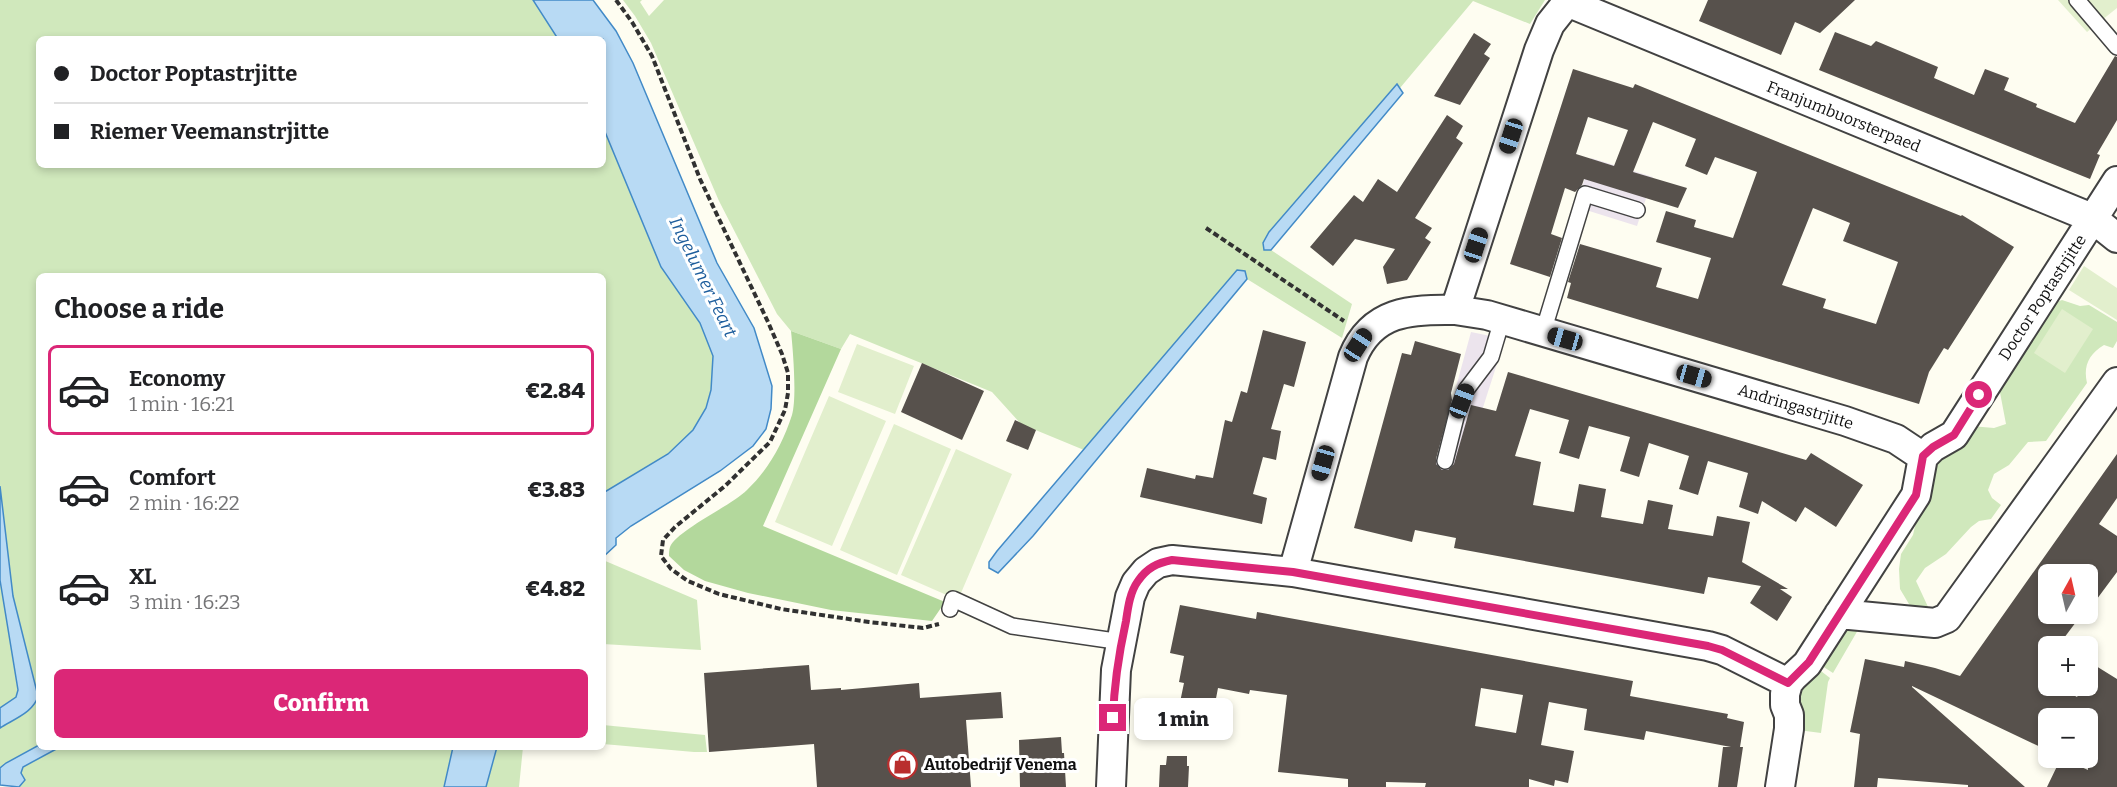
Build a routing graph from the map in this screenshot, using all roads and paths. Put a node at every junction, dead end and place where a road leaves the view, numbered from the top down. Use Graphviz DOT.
graph roads {
  1 [pos="616,0"];
  2 [pos="2077,0"];
  3 [pos="1568,1"];
  4 [pos="2117,47"];
  5 [pos="2117,181"];
  6 [pos="1637,210"];
  7 [pos="2092,218"];
  8 [pos="1206,228"];
  9 [pos="2117,238"];
  10 [pos="1455,310"];
  11 [pos="1502,320"];
  12 [pos="1543,332"];
  13 [pos="1365,334"];
  14 [pos="2117,382"];
  15 [pos="1923,456"];
  16 [pos="1445,461"];
  17 [pos="1293,572"];
  18 [pos="950,609"];
  19 [pos="1839,614"];
  20 [pos="1122,642"];
  21 [pos="1788,683"];
  22 [pos="1111,787"];
  23 [pos="1780,787"];
  1 -- 18 [label="path"];
  2 -- 4 [label="lane"];
  3 -- 7 [label="street, Franjumbuorsterpaed"];
  3 -- 10 [label="street"];
  5 -- 7 [label="street, Doctor Poptastrjitte"];
  6 -- 12 [label="lane"];
  7 -- 9 [label="street, Franjumbuorsterpaed"];
  7 -- 15 [label="street, Doctor Poptastrjitte"];
  8 -- 13 [label="path"];
  10 -- 11 [label="street, Andringastrjitte"];
  10 -- 13 [label="street, Andringastrjitte"];
  11 -- 12 [label="street, Andringastrjitte"];
  11 -- 16 [label="lane"];
  12 -- 15 [label="street, Andringastrjitte"];
  13 -- 17 [label="street"];
  14 -- 19 [label="street"];
  15 -- 19 [label="street"];
  17 -- 20 [label="street"];
  17 -- 21 [label="street"];
  18 -- 20 [label="lane"];
  19 -- 21 [label="street"];
  20 -- 22 [label="street"];
  21 -- 23 [label="street"];
}
